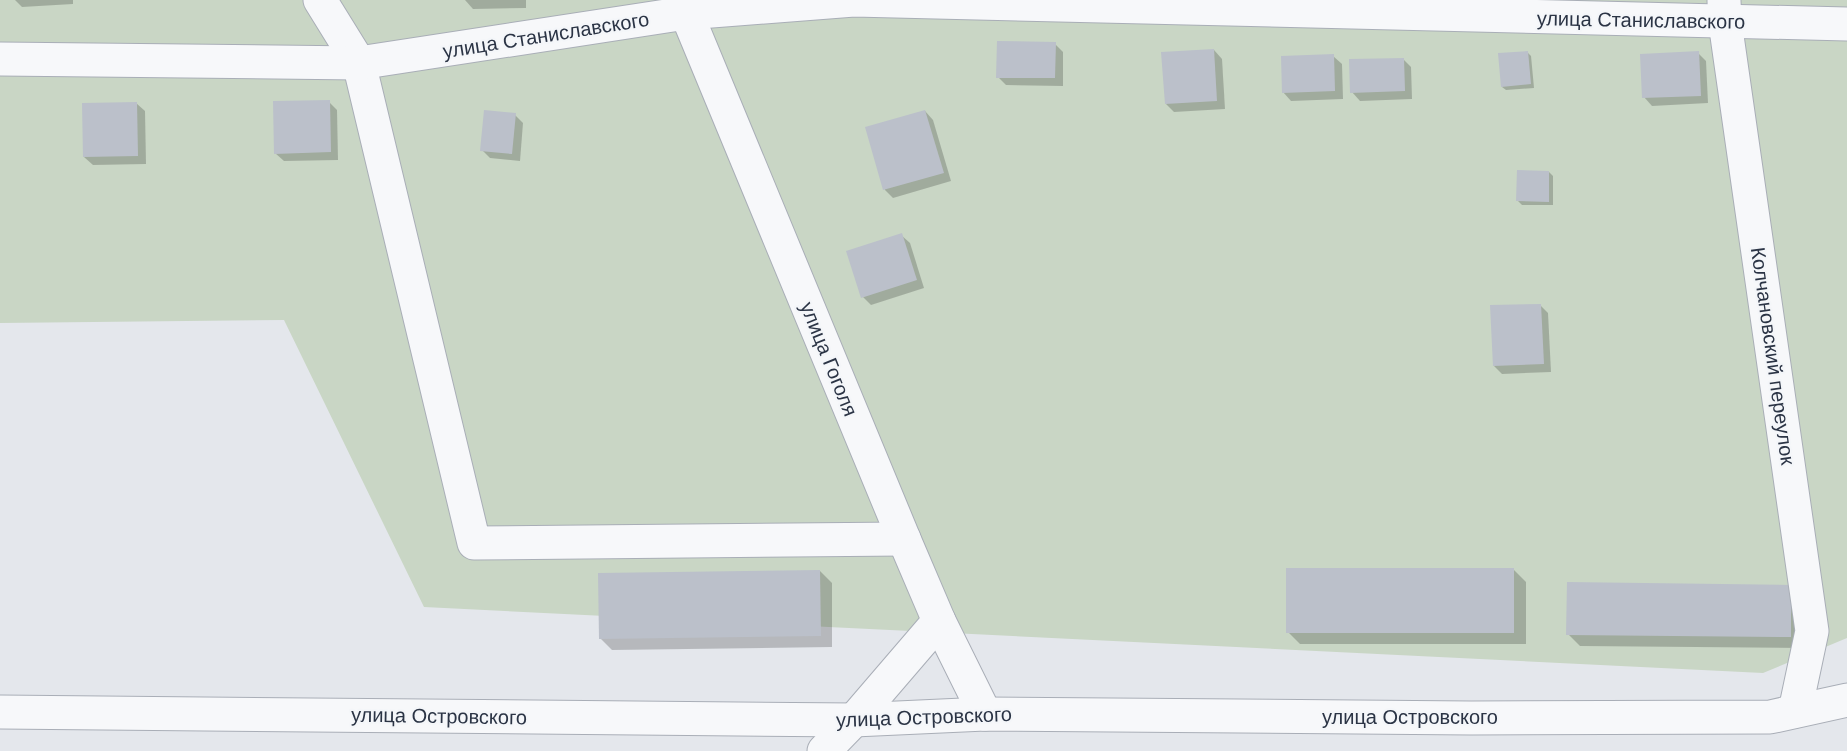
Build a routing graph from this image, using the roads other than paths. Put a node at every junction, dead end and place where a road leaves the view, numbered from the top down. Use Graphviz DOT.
graph roads {
  1 [pos="320,0"];
  2 [pos="684,7"];
  3 [pos="1725,11"];
  4 [pos="1847,24"];
  5 [pos="0,59"];
  6 [pos="359,63"];
  7 [pos="904,539"];
  8 [pos="939,621"];
  9 [pos="1847,700"];
  10 [pos="1795,711"];
  11 [pos="0,712"];
  12 [pos="985,714"];
  13 [pos="854,720"];
  14 [pos="824,751"];
  1 -- 6 [label="street"];
  2 -- 3 [label="street, улица Станиславского"];
  2 -- 6 [label="street, улица Станиславского"];
  2 -- 7 [label="street, улица Гоголя"];
  3 -- 4 [label="street, улица Станиславского"];
  3 -- 10 [label="street, Колчановский переулок"];
  5 -- 6 [label="street, улица Станиславского"];
  6 -- 7 [label="street"];
  7 -- 8 [label="street, улица Гоголя"];
  8 -- 12 [label="street, улица Гоголя"];
  8 -- 13 [label="street"];
  9 -- 10 [label="street, улица Островского"];
  10 -- 12 [label="street, улица Островского"];
  11 -- 13 [label="street, улица Островского"];
  12 -- 13 [label="street, улица Островского"];
  13 -- 14 [label="street"];
}
